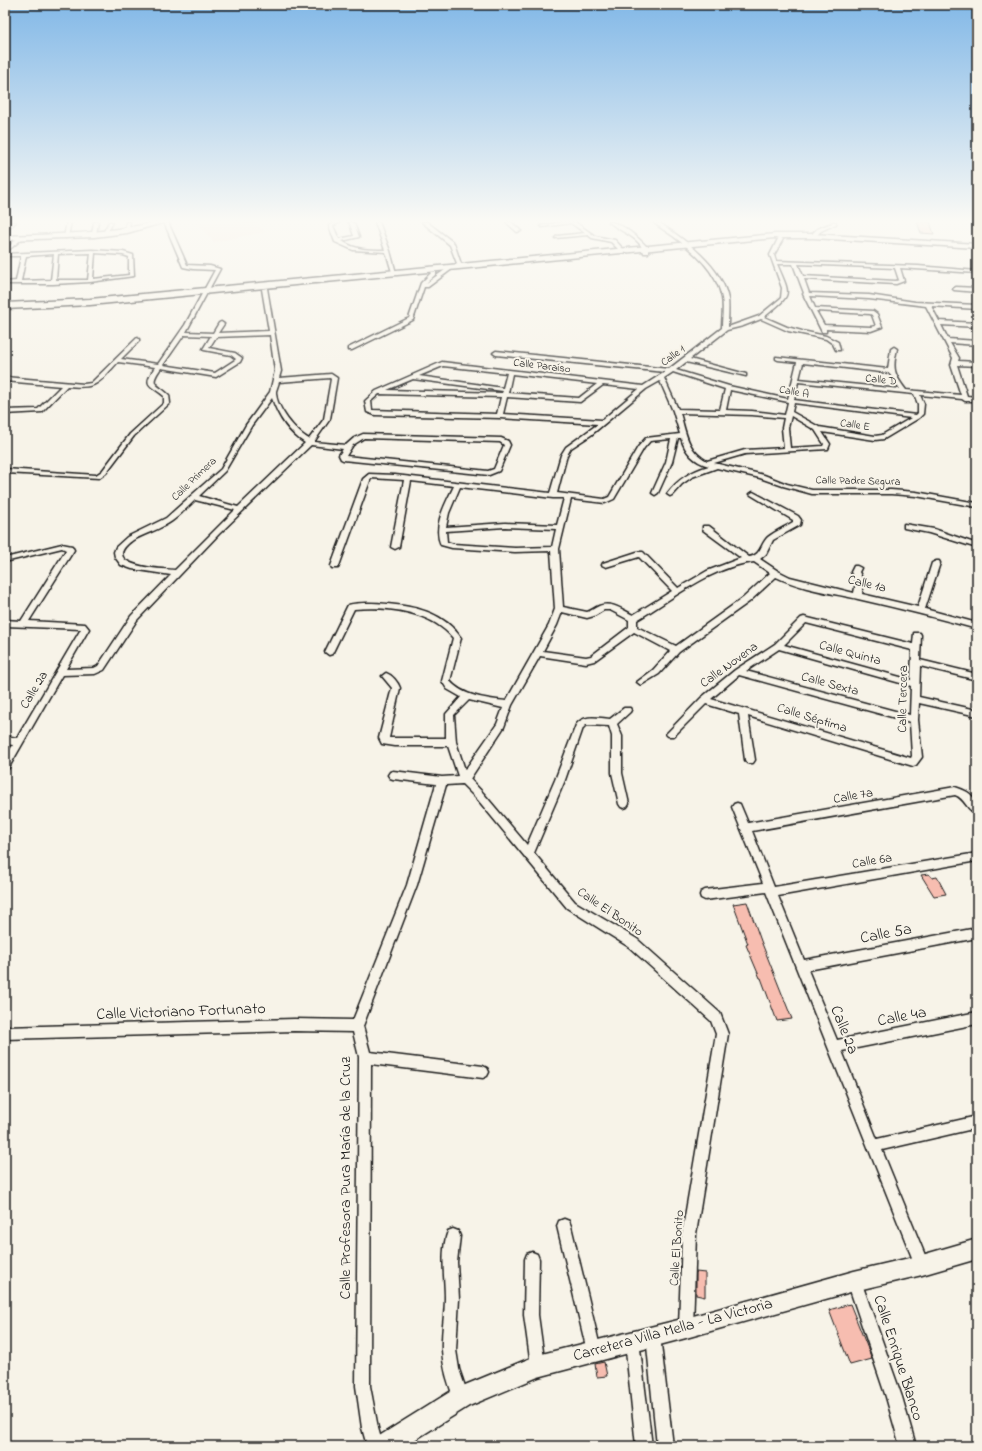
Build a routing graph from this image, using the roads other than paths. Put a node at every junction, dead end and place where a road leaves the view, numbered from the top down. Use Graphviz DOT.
graph roads {
  1 [pos="265,289"];
  2 [pos="227,290"];
  3 [pos="251,290"];
  4 [pos="421,290"];
  5 [pos="722,290"];
  6 [pos="784,290"];
  7 [pos="805,290"];
  8 [pos="206,292"];
  9 [pos="806,294"];
  10 [pos="928,305"];
  11 [pos="5,306"];
  12 [pos="977,308"];
  13 [pos="813,309"];
  14 [pos="5,310"];
  15 [pos="760,317"];
  16 [pos="937,323"];
  17 [pos="221,324"];
  18 [pos="977,325"];
  19 [pos="822,327"];
  20 [pos="725,329"];
  21 [pos="183,333"];
  22 [pos="271,333"];
  23 [pos="215,335"];
  24 [pos="827,336"];
  25 [pos="137,340"];
  26 [pos="946,341"];
  27 [pos="977,343"];
  28 [pos="350,349"];
  29 [pos="838,349"];
  30 [pos="894,349"];
  31 [pos="496,353"];
  32 [pos="778,358"];
  33 [pos="118,360"];
  34 [pos="686,360"];
  35 [pos="800,361"];
  36 [pos="955,362"];
  37 [pos="977,364"];
  38 [pos="159,366"];
  39 [pos="671,371"];
  40 [pos="891,371"];
  41 [pos="510,372"];
  42 [pos="744,375"];
  43 [pos="412,377"];
  44 [pos="661,377"];
  45 [pos="5,379"];
  46 [pos="276,380"];
  47 [pos="796,380"];
  48 [pos="602,383"];
  49 [pos="66,384"];
  50 [pos="644,388"];
  51 [pos="728,388"];
  52 [pos="273,392"];
  53 [pos="378,392"];
  54 [pos="905,392"];
  55 [pos="504,393"];
  56 [pos="917,394"];
  57 [pos="965,399"];
  58 [pos="977,399"];
  59 [pos="792,402"];
  60 [pos="676,411"];
  61 [pos="5,412"];
  62 [pos="723,412"];
  63 [pos="789,415"];
  64 [pos="500,416"];
  65 [pos="917,417"];
  66 [pos="604,422"];
  67 [pos="817,429"];
  68 [pos="675,436"];
  69 [pos="684,436"];
  70 [pos="309,442"];
  71 [pos="346,448"];
  72 [pos="787,449"];
  73 [pos="393,463"];
  74 [pos="706,463"];
  75 [pos="715,466"];
  76 [pos="5,471"];
  77 [pos="395,477"];
  78 [pos="408,478"];
  79 [pos="458,484"];
  80 [pos="655,493"];
  81 [pos="670,494"];
  82 [pos="753,494"];
  83 [pos="553,496"];
  84 [pos="193,497"];
  85 [pos="568,497"];
  86 [pos="977,505"];
  87 [pos="239,509"];
  88 [pos="907,526"];
  89 [pos="560,527"];
  90 [pos="706,528"];
  91 [pos="442,529"];
  92 [pos="395,546"];
  93 [pos="977,546"];
  94 [pos="555,549"];
  95 [pos="751,559"];
  96 [pos="5,560"];
  97 [pos="936,563"];
  98 [pos="606,565"];
  99 [pos="335,566"];
  100 [pos="857,568"];
  101 [pos="178,573"];
  102 [pos="775,573"];
  103 [pos="677,592"];
  104 [pos="858,596"];
  105 [pos="559,608"];
  106 [pos="921,610"];
  107 [pos="633,618"];
  108 [pos="5,622"];
  109 [pos="24,623"];
  110 [pos="977,626"];
  111 [pos="633,628"];
  112 [pos="917,635"];
  113 [pos="778,646"];
  114 [pos="916,648"];
  115 [pos="676,650"];
  116 [pos="329,652"];
  117 [pos="538,653"];
  118 [pos="917,662"];
  119 [pos="61,672"];
  120 [pos="738,672"];
  121 [pos="386,676"];
  122 [pos="977,677"];
  123 [pos="641,682"];
  124 [pos="915,684"];
  125 [pos="468,696"];
  126 [pos="914,699"];
  127 [pos="704,700"];
  128 [pos="508,705"];
  129 [pos="627,710"];
  130 [pos="743,711"];
  131 [pos="977,713"];
  132 [pos="914,720"];
  133 [pos="612,723"];
  134 [pos="672,734"];
  135 [pos="5,740"];
  136 [pos="20,742"];
  137 [pos="451,742"];
  138 [pos="750,760"];
  139 [pos="913,762"];
  140 [pos="5,766"];
  141 [pos="393,775"];
  142 [pos="464,780"];
  143 [pos="442,781"];
  144 [pos="624,804"];
  145 [pos="737,807"];
  146 [pos="977,810"];
  147 [pos="745,828"];
  148 [pos="528,854"];
  149 [pos="977,857"];
  150 [pos="771,890"];
  151 [pos="705,895"];
  152 [pos="977,933"];
  153 [pos="802,966"];
  154 [pos="977,1018"];
  155 [pos="357,1026"];
  156 [pos="5,1033"];
  157 [pos="834,1047"];
  158 [pos="365,1056"];
  159 [pos="483,1072"];
  160 [pos="977,1122"];
  161 [pos="873,1146"];
  162 [pos="564,1226"];
  163 [pos="453,1236"];
  164 [pos="977,1249"];
  165 [pos="532,1259"];
  166 [pos="922,1265"];
  167 [pos="854,1281"];
  168 [pos="686,1328"];
  169 [pos="653,1336"];
  170 [pos="632,1341"];
  171 [pos="594,1351"];
  172 [pos="538,1366"];
  173 [pos="461,1398"];
  174 [pos="375,1446"];
  175 [pos="384,1446"];
  176 [pos="644,1446"];
  177 [pos="665,1446"];
  178 [pos="908,1446"];
  1 -- 22 [label="street, Calle Primera"];
  2 -- 8 [label="main road"];
  3 -- 8 [label="main road"];
  4 -- 28 [label="street"];
  5 -- 20 [label="street"];
  6 -- 15 [label="street, Calle 1"];
  7 -- 9 [label="street"];
  8 -- 11 [label="main road"];
  8 -- 14 [label="main road"];
  8 -- 21 [label="street"];
  9 -- 10 [label="street"];
  9 -- 13 [label="street"];
  10 -- 12 [label="street"];
  10 -- 16 [label="street"];
  13 -- 19 [label="street"];
  13 -- 19 [label="street"];
  15 -- 20 [label="street, Calle 1"];
  15 -- 24 [label="street"];
  16 -- 18 [label="street"];
  16 -- 26 [label="street"];
  17 -- 23 [label="street"];
  19 -- 24 [label="street"];
  20 -- 34 [label="street, Calle 1"];
  21 -- 23 [label="street"];
  21 -- 38 [label="street"];
  22 -- 23 [label="street"];
  22 -- 46 [label="street, Calle Primera"];
  23 -- 38 [label="street"];
  24 -- 29 [label="street"];
  25 -- 33 [label="street"];
  26 -- 27 [label="street"];
  26 -- 36 [label="street"];
  30 -- 40 [label="street"];
  31 -- 39 [label="street, Calle A"];
  32 -- 35 [label="street"];
  33 -- 38 [label="street"];
  33 -- 49 [label="street"];
  34 -- 39 [label="street, Calle 1"];
  34 -- 42 [label="street"];
  35 -- 40 [label="street"];
  35 -- 47 [label="street"];
  36 -- 37 [label="street"];
  36 -- 57 [label="street"];
  38 -- 76 [label="street"];
  39 -- 44 [label="street, Calle 1"];
  39 -- 51 [label="street, Calle A"];
  40 -- 54 [label="street"];
  41 -- 43 [label="street, Calle Paraíso"];
  41 -- 48 [label="street, Calle Paraíso"];
  41 -- 55 [label="street"];
  43 -- 53 [label="street"];
  43 -- 55 [label="street"];
  44 -- 50 [label="street, Calle 1"];
  44 -- 60 [label="street, Calle Padre Segura"];
  45 -- 49 [label="street"];
  46 -- 52 [label="street, Calle Primera"];
  46 -- 70 [label="street"];
  47 -- 54 [label="street, Calle D"];
  47 -- 59 [label="street"];
  48 -- 50 [label="street, Calle Paraíso"];
  48 -- 55 [label="street"];
  49 -- 61 [label="street"];
  50 -- 66 [label="street, Calle 1"];
  51 -- 59 [label="street, Calle A"];
  51 -- 62 [label="street"];
  52 -- 70 [label="street"];
  52 -- 84 [label="street, Calle Primera"];
  53 -- 55 [label="street"];
  53 -- 64 [label="street"];
  54 -- 56 [label="street, Calle D"];
  55 -- 64 [label="street"];
  56 -- 57 [label="street, Calle D"];
  56 -- 65 [label="street"];
  57 -- 58 [label="street, Calle D"];
  59 -- 63 [label="street"];
  59 -- 65 [label="street, Calle A"];
  60 -- 62 [label="street"];
  60 -- 69 [label="street, Calle Padre Segura"];
  62 -- 63 [label="street"];
  63 -- 67 [label="street, Calle E"];
  63 -- 72 [label="street"];
  64 -- 66 [label="street"];
  65 -- 67 [label="street, Calle E"];
  66 -- 83 [label="street, Calle 1"];
  67 -- 72 [label="street"];
  68 -- 69 [label="street"];
  68 -- 80 [label="street"];
  68 -- 85 [label="street"];
  69 -- 74 [label="street, Calle Padre Segura"];
  70 -- 71 [label="street"];
  70 -- 87 [label="street"];
  71 -- 73 [label="street"];
  71 -- 73 [label="street"];
  72 -- 74 [label="street"];
  73 -- 77 [label="street"];
  74 -- 75 [label="street, Calle Padre Segura"];
  75 -- 81 [label="street"];
  75 -- 86 [label="street, Calle Padre Segura"];
  77 -- 78 [label="street"];
  77 -- 99 [label="street"];
  78 -- 79 [label="street"];
  78 -- 92 [label="street"];
  79 -- 83 [label="street"];
  79 -- 91 [label="street"];
  82 -- 95 [label="street"];
  83 -- 85 [label="street"];
  84 -- 87 [label="street"];
  84 -- 101 [label="street, Calle Primera"];
  85 -- 89 [label="street"];
  87 -- 101 [label="street"];
  88 -- 93 [label="street"];
  89 -- 91 [label="street"];
  89 -- 94 [label="street"];
  90 -- 95 [label="street, Calle 1a"];
  91 -- 94 [label="street"];
  94 -- 105 [label="street"];
  95 -- 102 [label="street, Calle 1a"];
  95 -- 103 [label="street"];
  96 -- 109 [label="street"];
  97 -- 106 [label="street"];
  98 -- 103 [label="street"];
  100 -- 104 [label="street"];
  101 -- 119 [label="street"];
  102 -- 104 [label="street, Calle 1a"];
  102 -- 115 [label="street"];
  103 -- 107 [label="street"];
  104 -- 106 [label="street, Calle 1a"];
  105 -- 107 [label="street"];
  105 -- 117 [label="street"];
  106 -- 110 [label="street, Calle 1a"];
  107 -- 111 [label="street"];
  108 -- 109 [label="street"];
  109 -- 119 [label="street, Calle 2a"];
  111 -- 115 [label="street"];
  111 -- 117 [label="street"];
  112 -- 114 [label="street, Calle Tercera"];
  113 -- 114 [label="street, Calle Novena"];
  113 -- 120 [label="street, Calle Novena"];
  113 -- 124 [label="street, Calle Quinta"];
  114 -- 118 [label="street, Calle Tercera"];
  115 -- 123 [label="street"];
  116 -- 125 [label="street"];
  117 -- 128 [label="street"];
  118 -- 122 [label="street"];
  118 -- 124 [label="street, Calle Tercera"];
  119 -- 136 [label="street, Calle 2a"];
  120 -- 127 [label="street, Calle Novena"];
  120 -- 132 [label="street, Calle Sexta"];
  121 -- 137 [label="street"];
  124 -- 126 [label="street, Calle Tercera"];
  125 -- 128 [label="street"];
  125 -- 137 [label="street"];
  126 -- 131 [label="street"];
  126 -- 132 [label="street, Calle Tercera"];
  127 -- 130 [label="street, Calle Séptima"];
  127 -- 134 [label="street, Calle Novena"];
  128 -- 142 [label="street"];
  129 -- 133 [label="street"];
  130 -- 138 [label="street"];
  130 -- 139 [label="street, Calle Séptima"];
  132 -- 139 [label="street, Calle Tercera"];
  133 -- 144 [label="street"];
  133 -- 148 [label="street"];
  135 -- 136 [label="street"];
  136 -- 140 [label="street, Calle 2a"];
  137 -- 142 [label="street"];
  141 -- 143 [label="street"];
  142 -- 143 [label="street"];
  142 -- 148 [label="street, Calle El Bonito"];
  143 -- 155 [label="street"];
  145 -- 147 [label="street, Calle 2a"];
  146 -- 147 [label="street, Calle 7a"];
  147 -- 150 [label="street, Calle 2a"];
  148 -- 168 [label="street, Calle El Bonito"];
  149 -- 150 [label="street, Calle 6a"];
  150 -- 151 [label="street, Calle 6a"];
  150 -- 153 [label="street, Calle 2a"];
  152 -- 153 [label="street, Calle 5a"];
  153 -- 157 [label="street, Calle 2a"];
  154 -- 157 [label="street, Calle 4a"];
  155 -- 156 [label="street, Calle Victoriano Fortunato"];
  155 -- 158 [label="street, Calle Profesora Pura María de la Cruz"];
  157 -- 161 [label="street, Calle 2a"];
  158 -- 159 [label="street"];
  158 -- 174 [label="street, Calle Profesora Pura María de la Cruz"];
  160 -- 161 [label="street"];
  161 -- 166 [label="street, Calle 2a"];
  162 -- 171 [label="street"];
  163 -- 173 [label="street"];
  164 -- 166 [label="main road, Carretera Villa Mella - La Victoria"];
  165 -- 172 [label="street"];
  166 -- 167 [label="main road, Carretera Villa Mella - La Victoria"];
  167 -- 168 [label="main road, Carretera Villa Mella - La Victoria"];
  167 -- 178 [label="street, Calle Enrique Blanco"];
  168 -- 169 [label="main road, Carretera Villa Mella - La Victoria"];
  169 -- 170 [label="main road, Carretera Villa Mella - La Victoria"];
  169 -- 177 [label="street"];
  170 -- 171 [label="main road, Carretera Villa Mella - La Victoria"];
  170 -- 176 [label="street"];
  171 -- 172 [label="main road, Carretera Villa Mella - La Victoria"];
  172 -- 173 [label="main road, Carretera Villa Mella - La Victoria"];
  173 -- 175 [label="main road, Carretera Villa Mella - La Victoria"];
}
